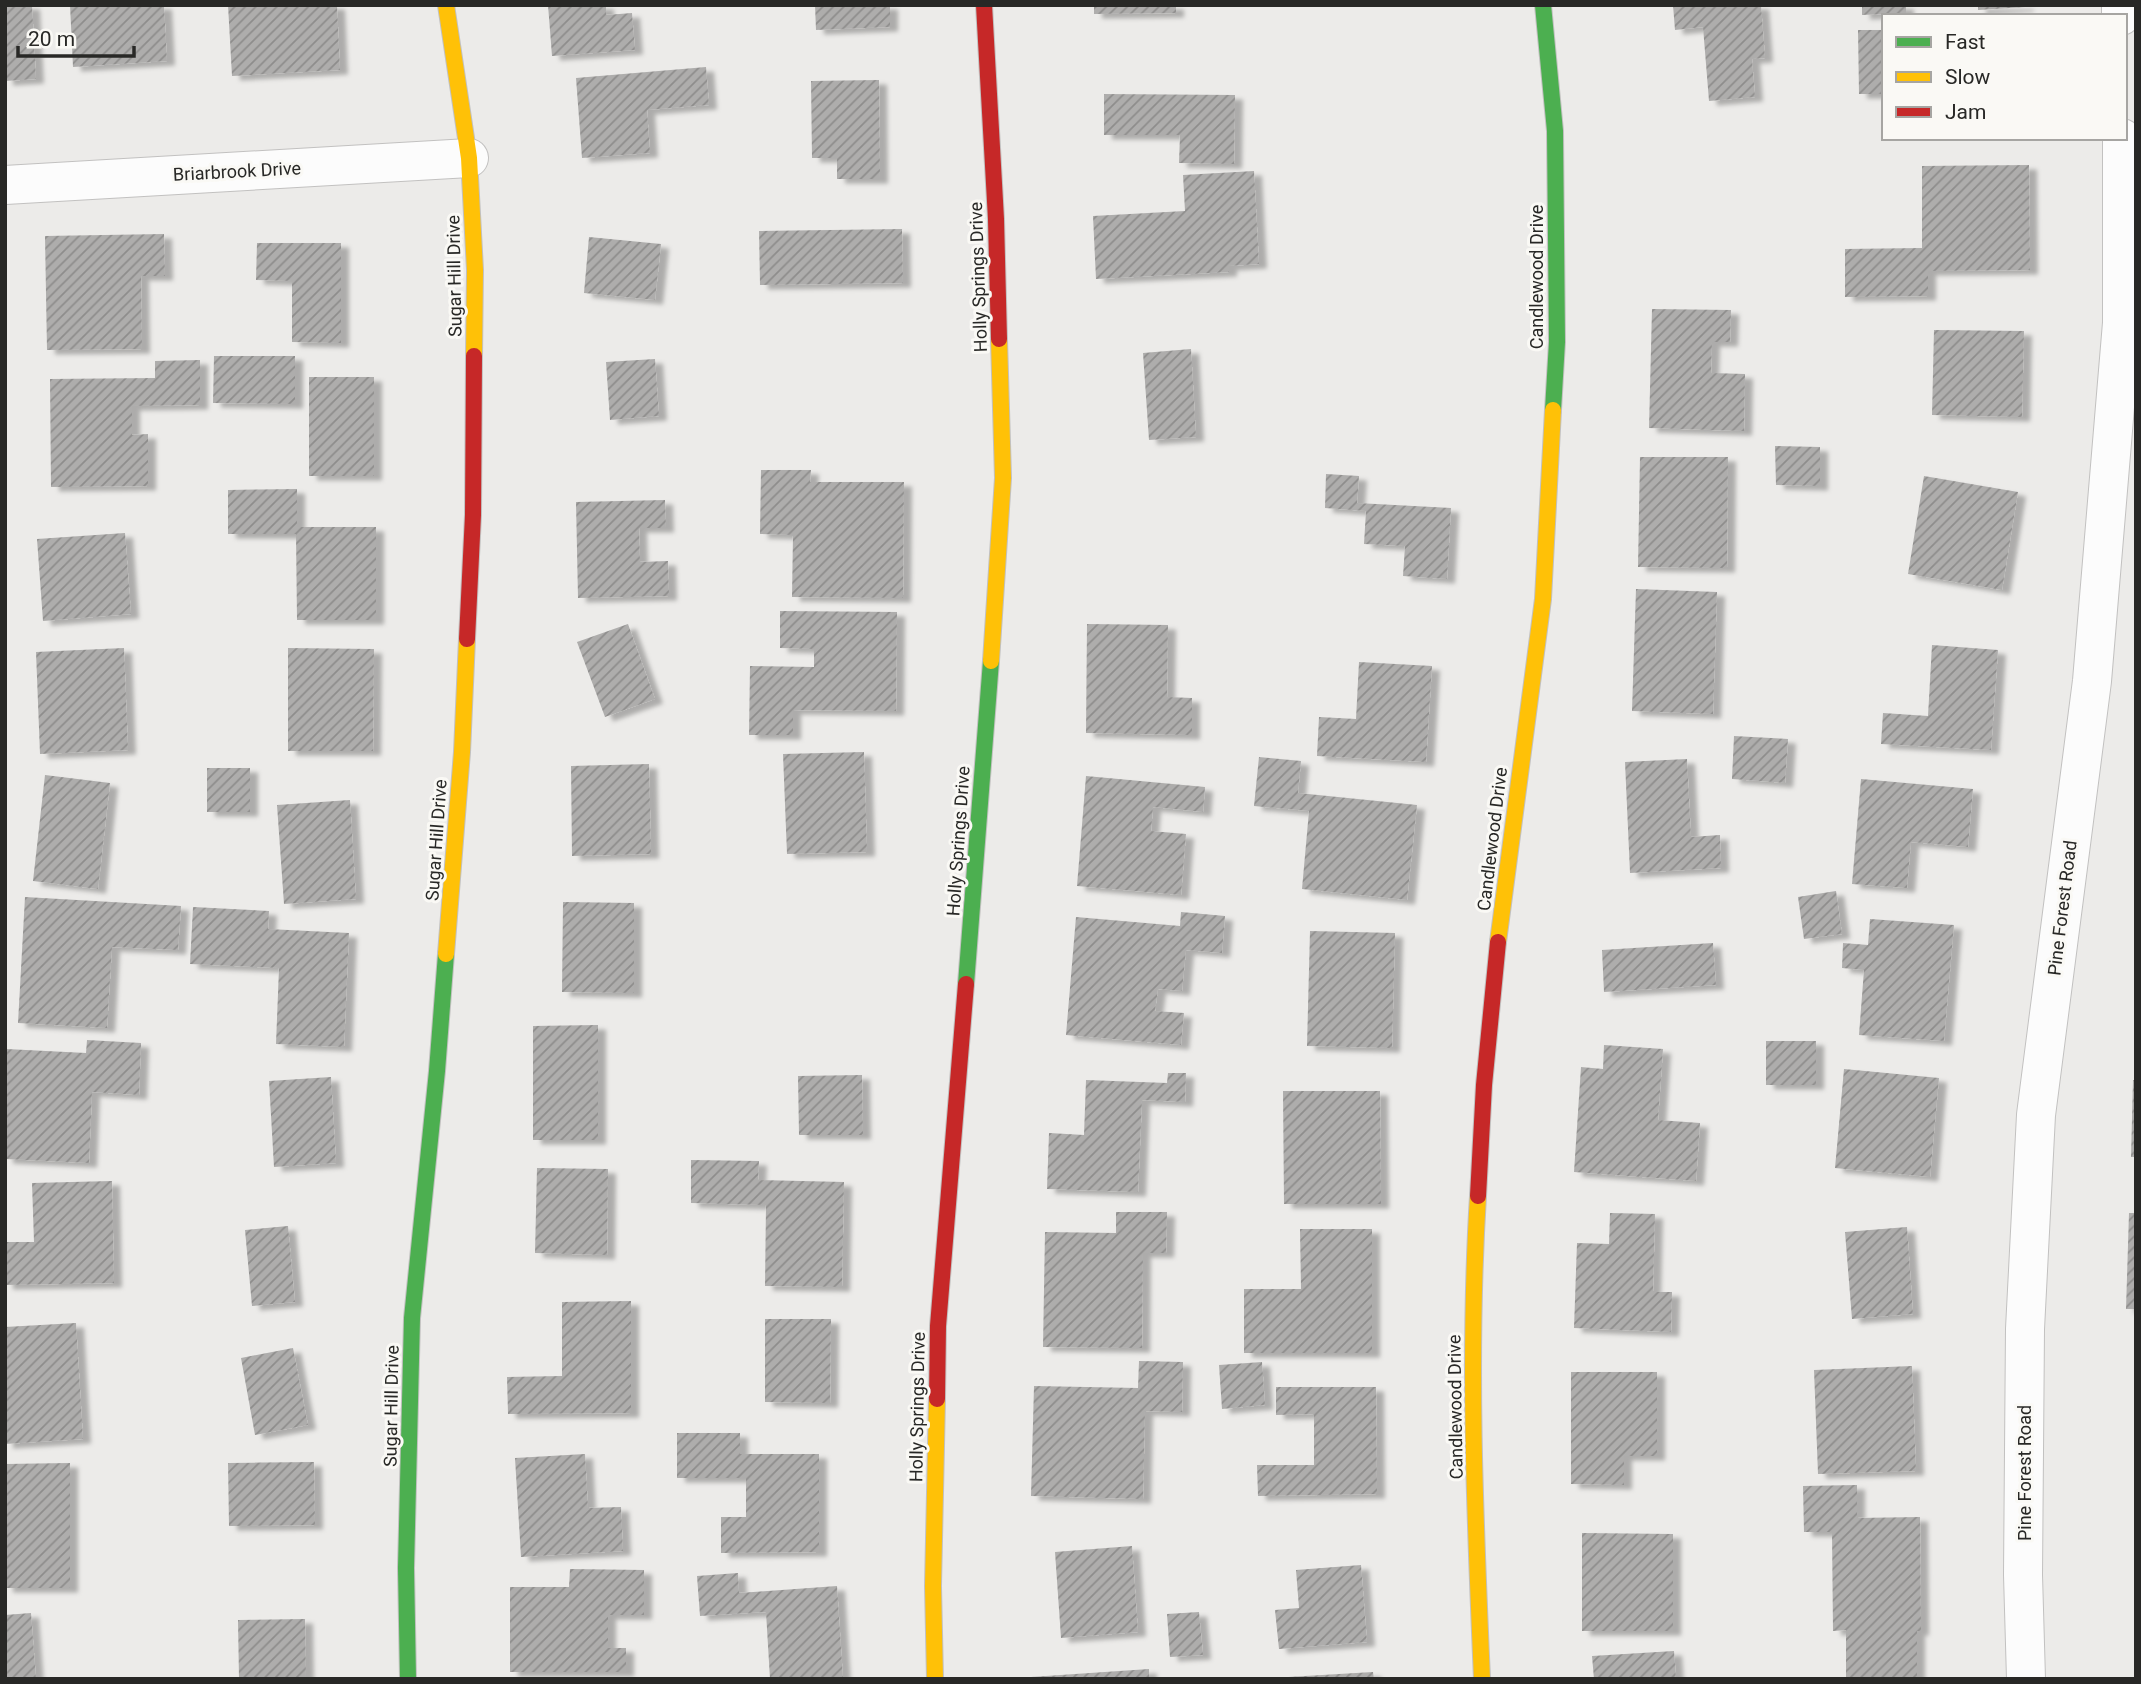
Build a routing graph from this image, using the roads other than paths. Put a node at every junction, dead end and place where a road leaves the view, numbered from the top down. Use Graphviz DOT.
graph roads {
  1 [pos="446,5"];
  2 [pos="984,5"];
  3 [pos="1543,5"];
  4 [pos="2122,140"];
  5 [pos="469,158"];
  6 [pos="5,185"];
  7 [pos="408,1679"];
  8 [pos="935,1679"];
  9 [pos="1482,1679"];
  10 [pos="2026,1679"];
  1 -- 5 [label="street, Sugar Hill Drive"];
  2 -- 8 [label="street, Holly Springs Drive"];
  3 -- 9 [label="street, Candlewood Drive"];
  4 -- 10 [label="street, Pine Forest Road"];
  5 -- 6 [label="street, Briarbrook Drive"];
  5 -- 7 [label="street, Sugar Hill Drive"];
}
